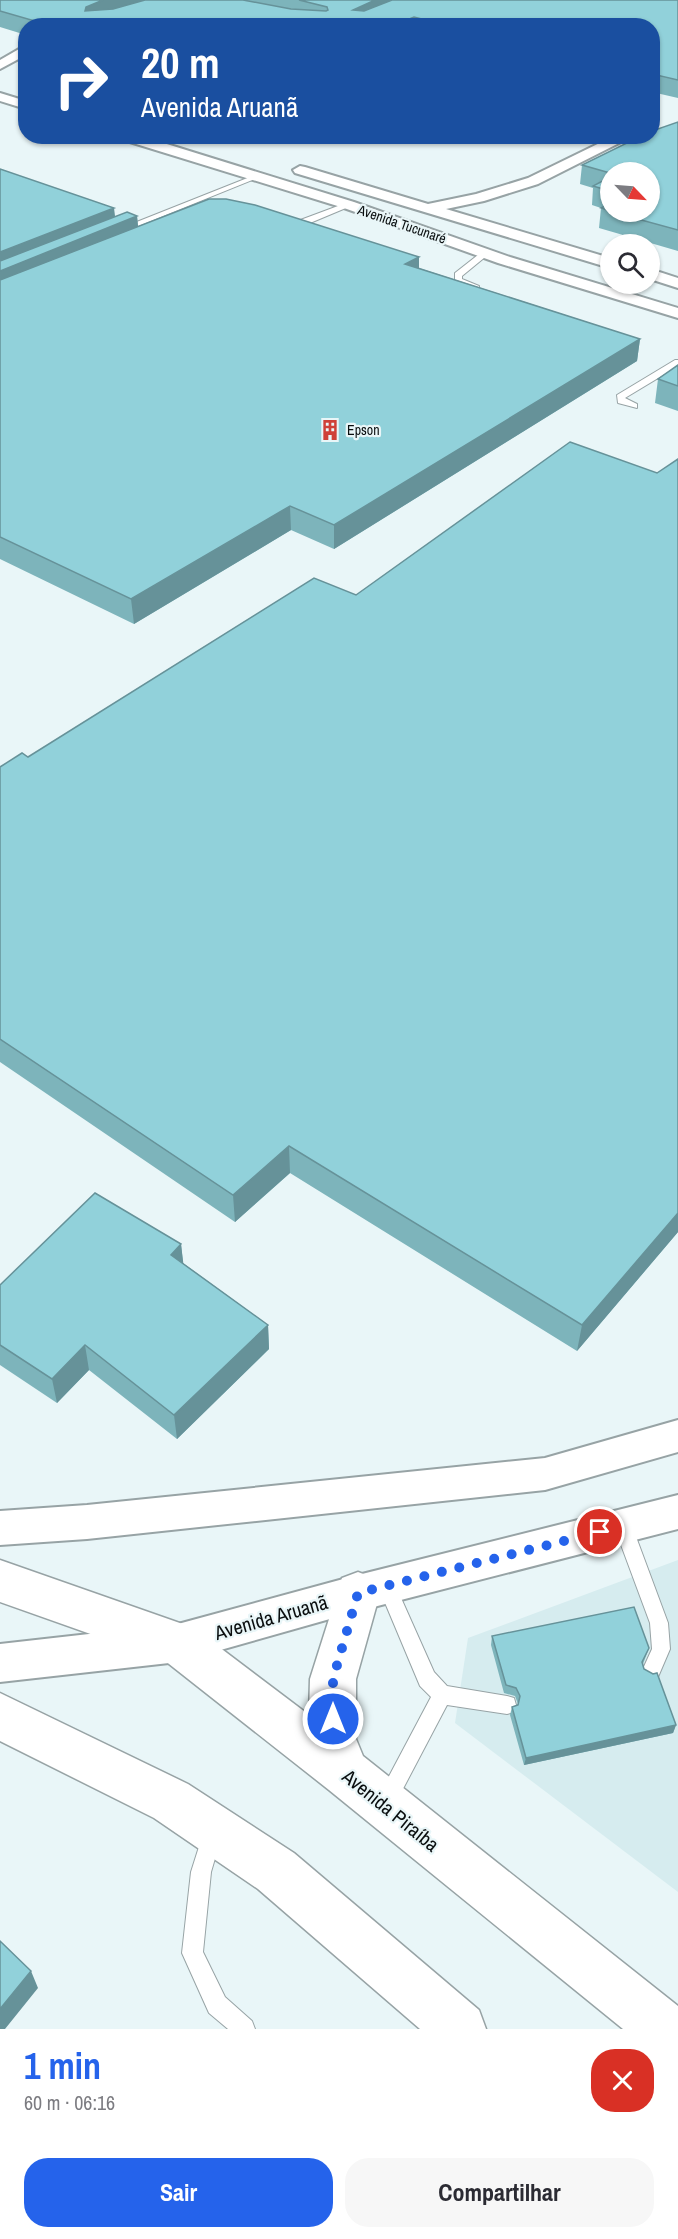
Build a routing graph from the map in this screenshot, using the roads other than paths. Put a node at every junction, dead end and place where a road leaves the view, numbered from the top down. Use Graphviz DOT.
graph roads {
  1 [pos="18,50"];
  2 [pos="0,52"];
  3 [pos="18,54"];
  4 [pos="0,64"];
  5 [pos="0,97"];
  6 [pos="18,103"];
  7 [pos="150,144"];
  8 [pos="609,144"];
  9 [pos="283,165"];
  10 [pos="255,177"];
  11 [pos="512,189"];
  12 [pos="348,206"];
  13 [pos="427,208"];
  14 [pos="280,224"];
  15 [pos="110,235"];
  16 [pos="527,238"];
  17 [pos="486,253"];
  18 [pos="600,260"];
  19 [pos="660,277"];
  20 [pos="678,283"];
  21 [pos="490,293"];
  22 [pos="678,314"];
  23 [pos="678,362"];
  24 [pos="634,406"];
  25 [pos="678,1436"];
  26 [pos="678,1512"];
  27 [pos="623,1526"];
  28 [pos="0,1528"];
  29 [pos="0,1581"];
  30 [pos="372,1589"];
  31 [pos="178,1643"];
  32 [pos="0,1663"];
  33 [pos="651,1671"];
  34 [pos="442,1695"];
  35 [pos="507,1704"];
  36 [pos="0,1716"];
  37 [pos="346,1773"];
  38 [pos="385,1804"];
  39 [pos="213,1830"];
  40 [pos="244,2029"];
  41 [pos="460,2029"];
  42 [pos="665,2029"];
  1 -- 2 [label="street"];
  3 -- 4 [label="street"];
  5 -- 6 [label="street"];
  7 -- 10 [label="street, Avenida Tucunaré"];
  8 -- 11 [label="street"];
  9 -- 13 [label="street, Avenida Tucunaré"];
  10 -- 12 [label="street, Avenida Tucunaré"];
  10 -- 15 [label="lane"];
  11 -- 13 [label="street"];
  11 -- 16 [label="street"];
  12 -- 14 [label="lane"];
  12 -- 17 [label="street, Avenida Tucunaré"];
  13 -- 16 [label="street, Avenida Tucunaré"];
  16 -- 18 [label="street, Avenida Tucunaré"];
  17 -- 21 [label="lane"];
  17 -- 22 [label="street, Avenida Tucunaré"];
  19 -- 20 [label="street"];
  23 -- 24 [label="lane"];
  25 -- 28 [label="street"];
  26 -- 27 [label="street, Avenida Aruanã"];
  27 -- 30 [label="street, Avenida Aruanã"];
  27 -- 33 [label="lane"];
  29 -- 31 [label="main road, Avenida Piraíba"];
  30 -- 31 [label="street, Avenida Aruanã"];
  30 -- 34 [label="lane"];
  30 -- 37 [label="main road"];
  31 -- 32 [label="street, Avenida Aruanã"];
  31 -- 37 [label="main road, Avenida Piraíba"];
  34 -- 35 [label="lane"];
  34 -- 38 [label="lane"];
  36 -- 39 [label="main road"];
  37 -- 38 [label="main road, Avenida Piraíba"];
  38 -- 42 [label="main road, Avenida Piraíba"];
  39 -- 40 [label="lane"];
  39 -- 41 [label="main road"];
}
